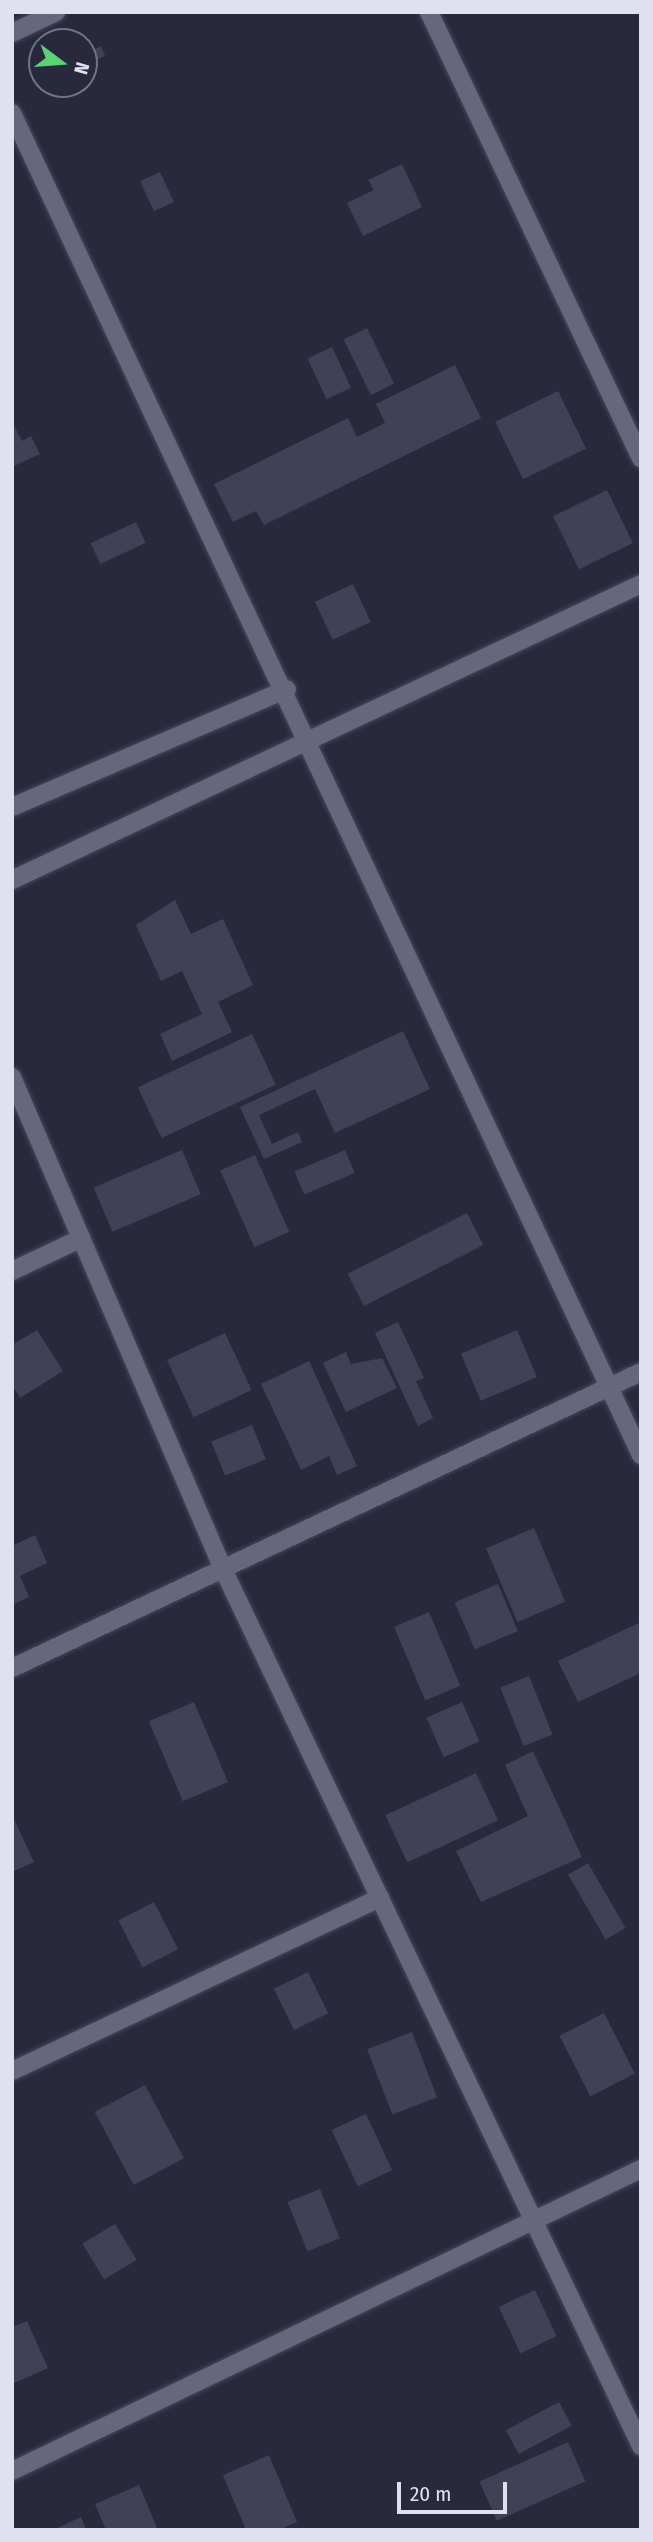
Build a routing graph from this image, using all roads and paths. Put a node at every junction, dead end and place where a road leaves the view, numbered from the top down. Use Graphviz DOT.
graph roads {
  1 [pos="56,12"];
  2 [pos="429,12"];
  3 [pos="12,33"];
  4 [pos="12,113"];
  5 [pos="641,458"];
  6 [pos="641,584"];
  7 [pos="287,689"];
  8 [pos="313,744"];
  9 [pos="12,807"];
  10 [pos="12,880"];
  11 [pos="12,1077"];
  12 [pos="82,1238"];
  13 [pos="12,1271"];
  14 [pos="641,1372"];
  15 [pos="609,1387"];
  16 [pos="641,1455"];
  17 [pos="223,1569"];
  18 [pos="12,1668"];
  19 [pos="380,1898"];
  20 [pos="12,2071"];
  21 [pos="641,2169"];
  22 [pos="534,2221"];
  23 [pos="641,2446"];
  24 [pos="12,2471"];
  1 -- 3 [label="street"];
  2 -- 5 [label="street"];
  4 -- 7 [label="street"];
  6 -- 8 [label="street"];
  7 -- 8 [label="street"];
  7 -- 9 [label="street"];
  8 -- 10 [label="street"];
  8 -- 15 [label="street"];
  11 -- 12 [label="street"];
  12 -- 13 [label="street"];
  12 -- 17 [label="street"];
  14 -- 15 [label="street"];
  15 -- 16 [label="street"];
  15 -- 17 [label="street"];
  17 -- 18 [label="street"];
  17 -- 19 [label="street"];
  19 -- 20 [label="street"];
  19 -- 22 [label="street"];
  21 -- 22 [label="street"];
  22 -- 23 [label="street"];
  22 -- 24 [label="street"];
}
